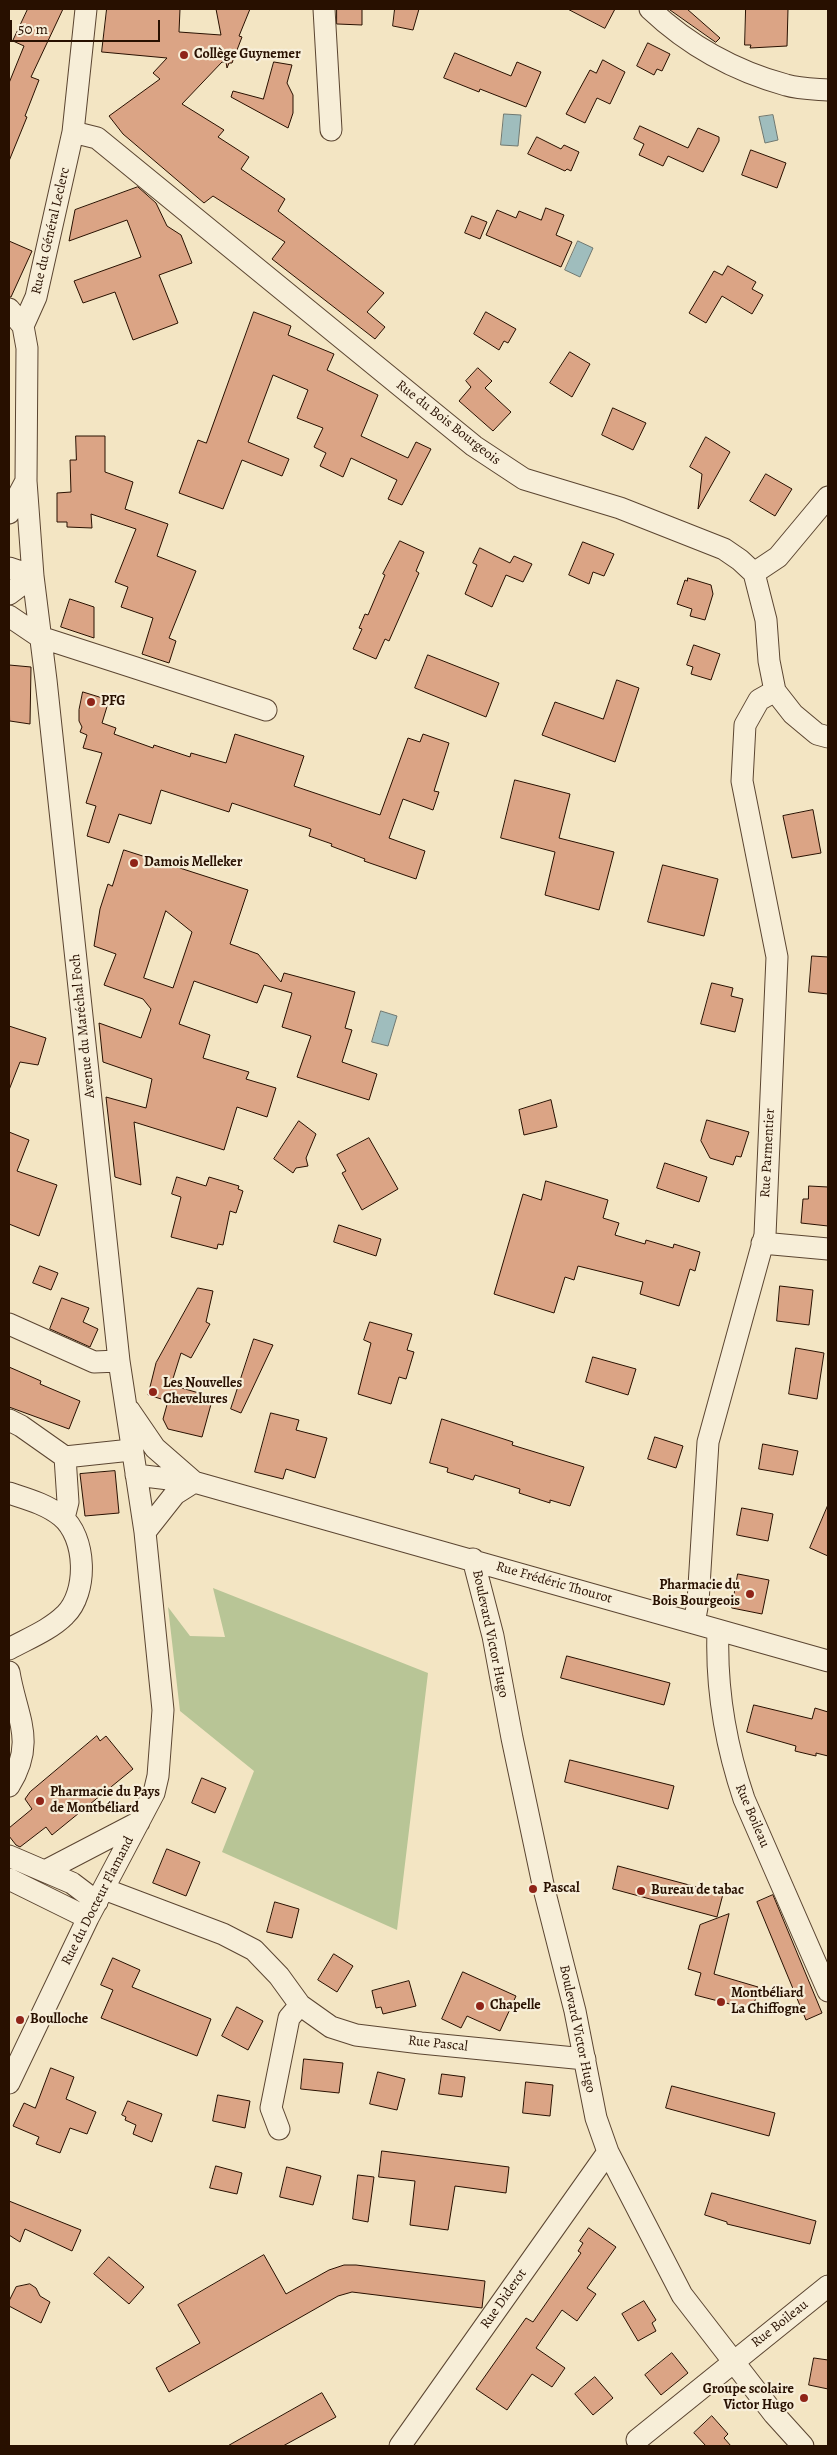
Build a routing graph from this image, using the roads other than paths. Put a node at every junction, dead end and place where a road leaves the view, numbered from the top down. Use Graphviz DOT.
graph roads {
  1 [pos="86,9"];
  2 [pos="324,9"];
  3 [pos="650,9"];
  4 [pos="828,90"];
  5 [pos="331,130"];
  6 [pos="73,132"];
  7 [pos="9,309"];
  8 [pos="23,326"];
  9 [pos="26,482"];
  10 [pos="828,497"];
  11 [pos="9,513"];
  12 [pos="9,568"];
  13 [pos="754,573"];
  14 [pos="33,576"];
  15 [pos="9,594"];
  16 [pos="9,616"];
  17 [pos="40,637"];
  18 [pos="776,691"];
  19 [pos="266,710"];
  20 [pos="828,737"];
  21 [pos="762,1243"];
  22 [pos="828,1250"];
  23 [pos="9,1324"];
  24 [pos="119,1362"];
  25 [pos="125,1404"];
  26 [pos="9,1420"];
  27 [pos="131,1450"];
  28 [pos="65,1457"];
  29 [pos="136,1475"];
  30 [pos="194,1482"];
  31 [pos="9,1493"];
  32 [pos="64,1518"];
  33 [pos="145,1532"];
  34 [pos="473,1559"];
  35 [pos="694,1623"];
  36 [pos="718,1631"];
  37 [pos="9,1649"];
  38 [pos="828,1661"];
  39 [pos="9,1672"];
  40 [pos="9,1786"];
  41 [pos="139,1822"];
  42 [pos="9,1856"];
  43 [pos="45,1871"];
  44 [pos="9,1879"];
  45 [pos="96,1903"];
  46 [pos="827,1985"];
  47 [pos="300,2004"];
  48 [pos="584,2059"];
  49 [pos="9,2083"];
  50 [pos="279,2129"];
  51 [pos="608,2152"];
  52 [pos="828,2286"];
  53 [pos="732,2362"];
  54 [pos="637,2440"];
  55 [pos="400,2446"];
  56 [pos="803,2446"];
  1 -- 6 [label="street, Rue du Général Leclerc"];
  2 -- 5 [label="street"];
  3 -- 4 [label="street"];
  6 -- 8 [label="street, Rue du Général Leclerc"];
  6 -- 13 [label="street, Rue du Bois Bourgeois"];
  7 -- 8 [label="street"];
  8 -- 9 [label="street"];
  9 -- 11 [label="street"];
  9 -- 14 [label="street"];
  10 -- 13 [label="street"];
  12 -- 14 [label="street"];
  13 -- 18 [label="street"];
  14 -- 15 [label="street"];
  14 -- 17 [label="street, Avenue du Maréchal Foch"];
  16 -- 17 [label="street"];
  17 -- 19 [label="street"];
  17 -- 24 [label="street, Avenue du Maréchal Foch"];
  18 -- 20 [label="street"];
  18 -- 21 [label="street, Rue Parmentier"];
  21 -- 22 [label="street"];
  21 -- 35 [label="street, Rue Parmentier"];
  23 -- 24 [label="street"];
  24 -- 25 [label="street, Avenue du Maréchal Foch"];
  25 -- 27 [label="street, Avenue du Maréchal Foch"];
  25 -- 30 [label="street, Rue Frédéric Thourot"];
  26 -- 28 [label="street"];
  27 -- 28 [label="street"];
  27 -- 29 [label="street, Avenue du Maréchal Foch"];
  28 -- 32 [label="street"];
  29 -- 30 [label="street, Rue Frédéric Thourot"];
  29 -- 33 [label="street, Rue du Docteur Flamand"];
  30 -- 33 [label="street"];
  30 -- 34 [label="street, Rue Frédéric Thourot"];
  31 -- 32 [label="street"];
  32 -- 37 [label="street"];
  33 -- 41 [label="street, Rue du Docteur Flamand"];
  34 -- 35 [label="street, Rue Frédéric Thourot"];
  34 -- 48 [label="street, Boulevard Victor Hugo"];
  35 -- 36 [label="street, Rue Frédéric Thourot"];
  36 -- 38 [label="street, Rue Frédéric Thourot"];
  36 -- 46 [label="street, Rue Boileau"];
  39 -- 40 [label="street"];
  41 -- 43 [label="street"];
  41 -- 45 [label="street, Rue du Docteur Flamand"];
  42 -- 43 [label="street"];
  43 -- 45 [label="street"];
  44 -- 45 [label="street"];
  45 -- 47 [label="street, Rue Pascal"];
  45 -- 49 [label="street, Rue du Docteur Flamand"];
  47 -- 48 [label="street, Rue Pascal"];
  47 -- 50 [label="street"];
  48 -- 51 [label="street, Boulevard Victor Hugo"];
  51 -- 53 [label="street, Boulevard Victor Hugo"];
  51 -- 55 [label="street, Rue Diderot"];
  52 -- 53 [label="street, Rue Boileau"];
  53 -- 54 [label="street, Rue Boileau"];
  53 -- 56 [label="street, Boulevard Victor Hugo"];
}
